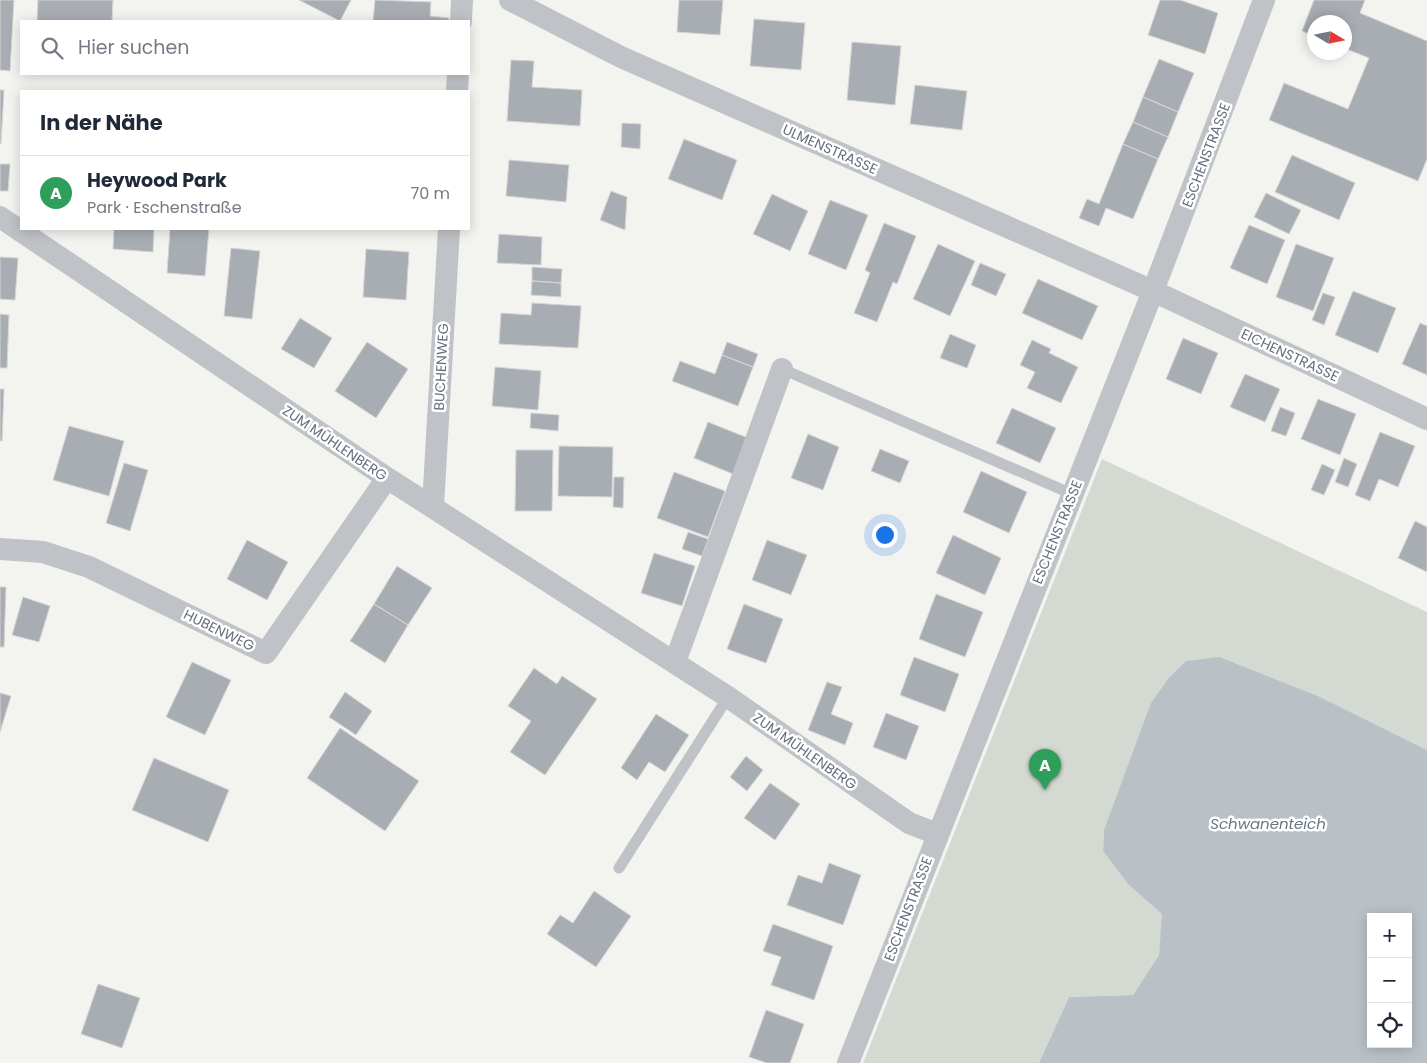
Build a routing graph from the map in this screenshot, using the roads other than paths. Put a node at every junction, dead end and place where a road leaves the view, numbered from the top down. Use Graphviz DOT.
graph roads {
  1 [pos="462,0"];
  2 [pos="510,0"];
  3 [pos="1264,0"];
  4 [pos="461,20"];
  5 [pos="458,75"];
  6 [pos="457,90"];
  7 [pos="0,217"];
  8 [pos="449,230"];
  9 [pos="1154,291"];
  10 [pos="782,369"];
  11 [pos="1427,419"];
  12 [pos="387,478"];
  13 [pos="1072,494"];
  14 [pos="432,506"];
  15 [pos="0,549"];
  16 [pos="675,662"];
  17 [pos="728,697"];
  18 [pos="937,834"];
  19 [pos="619,868"];
  20 [pos="848,1063"];
  1 -- 4 [label="street"];
  2 -- 9 [label="street, ULMENSTRASSE"];
  3 -- 9 [label="street, ESCHENSTRASSE"];
  5 -- 6 [label="street"];
  7 -- 12 [label="street, ZUM MÜHLENBERG"];
  8 -- 14 [label="street, BUCHENWEG"];
  9 -- 11 [label="street, EICHENSTRASSE"];
  9 -- 13 [label="street, ESCHENSTRASSE"];
  10 -- 13 [label="lane"];
  10 -- 16 [label="street"];
  12 -- 14 [label="street, ZUM MÜHLENBERG"];
  12 -- 15 [label="street, HUBENWEG"];
  13 -- 18 [label="street, ESCHENSTRASSE"];
  14 -- 16 [label="street, ZUM MÜHLENBERG"];
  16 -- 17 [label="street, ZUM MÜHLENBERG"];
  17 -- 18 [label="street, ZUM MÜHLENBERG"];
  17 -- 19 [label="lane"];
  18 -- 20 [label="street, ESCHENSTRASSE"];
}
